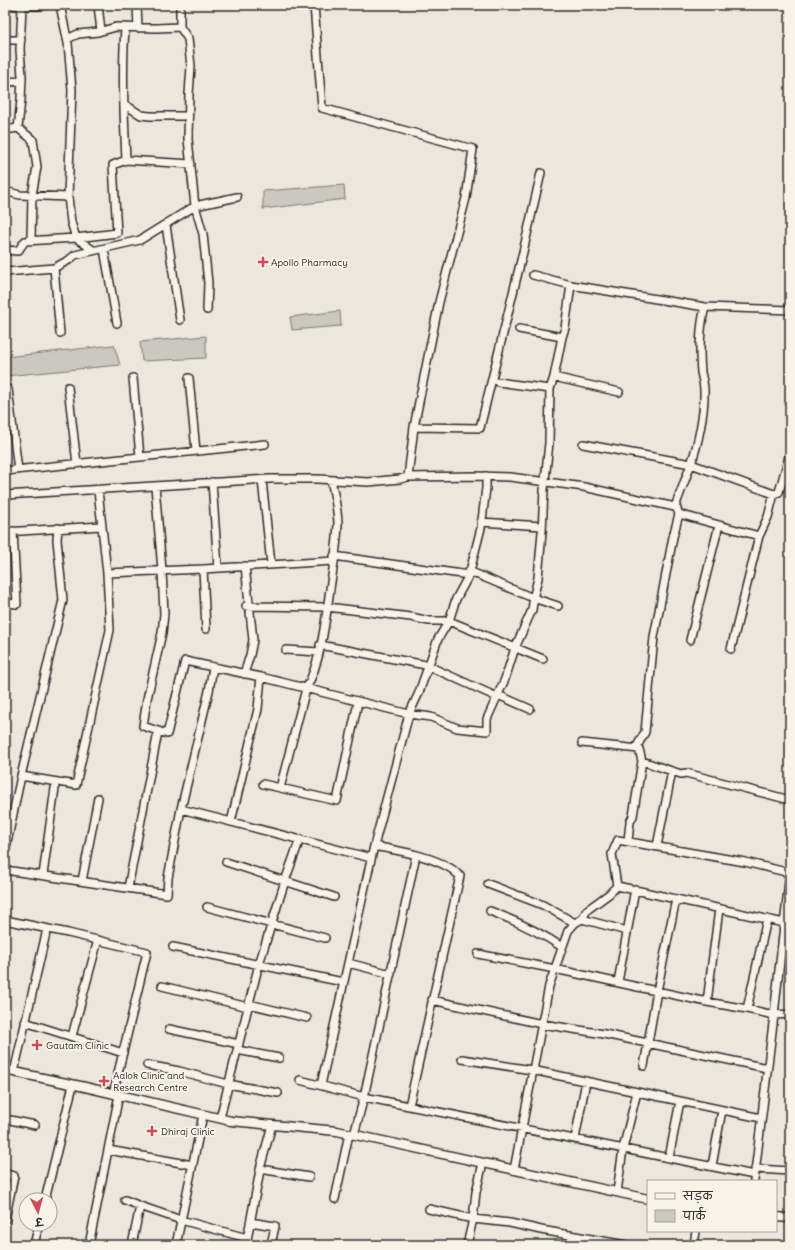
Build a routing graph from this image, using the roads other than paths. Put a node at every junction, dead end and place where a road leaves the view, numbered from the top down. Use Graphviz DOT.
graph roads {
  1 [pos="12,5"];
  2 [pos="45,5"];
  3 [pos="60,5"];
  4 [pos="98,5"];
  5 [pos="137,5"];
  6 [pos="180,5"];
  7 [pos="314,5"];
  8 [pos="22,6"];
  9 [pos="180,27"];
  10 [pos="125,28"];
  11 [pos="138,28"];
  12 [pos="101,31"];
  13 [pos="67,39"];
  14 [pos="5,40"];
  15 [pos="21,40"];
  16 [pos="22,81"];
  17 [pos="5,82"];
  18 [pos="124,104"];
  19 [pos="188,116"];
  20 [pos="18,128"];
  21 [pos="5,130"];
  22 [pos="126,160"];
  23 [pos="191,164"];
  24 [pos="541,173"];
  25 [pos="5,191"];
  26 [pos="32,195"];
  27 [pos="237,196"];
  28 [pos="68,197"];
  29 [pos="195,206"];
  30 [pos="166,225"];
  31 [pos="117,233"];
  32 [pos="76,238"];
  33 [pos="31,240"];
  34 [pos="125,244"];
  35 [pos="104,249"];
  36 [pos="5,250"];
  37 [pos="93,250"];
  38 [pos="54,268"];
  39 [pos="5,272"];
  40 [pos="533,275"];
  41 [pos="571,284"];
  42 [pos="705,307"];
  43 [pos="207,310"];
  44 [pos="790,310"];
  45 [pos="180,320"];
  46 [pos="117,323"];
  47 [pos="519,329"];
  48 [pos="60,333"];
  49 [pos="562,338"];
  50 [pos="554,377"];
  51 [pos="132,378"];
  52 [pos="189,378"];
  53 [pos="498,382"];
  54 [pos="68,387"];
  55 [pos="8,389"];
  56 [pos="550,390"];
  57 [pos="619,392"];
  58 [pos="414,427"];
  59 [pos="265,444"];
  60 [pos="583,444"];
  61 [pos="196,451"];
  62 [pos="790,453"];
  63 [pos="140,457"];
  64 [pos="77,464"];
  65 [pos="691,464"];
  66 [pos="18,470"];
  67 [pos="5,471"];
  68 [pos="486,476"];
  69 [pos="408,477"];
  70 [pos="262,480"];
  71 [pos="331,480"];
  72 [pos="544,481"];
  73 [pos="212,482"];
  74 [pos="155,486"];
  75 [pos="98,490"];
  76 [pos="774,494"];
  77 [pos="5,495"];
  78 [pos="675,507"];
  79 [pos="679,514"];
  80 [pos="481,522"];
  81 [pos="719,525"];
  82 [pos="101,526"];
  83 [pos="542,526"];
  84 [pos="58,528"];
  85 [pos="9,531"];
  86 [pos="759,536"];
  87 [pos="334,559"];
  88 [pos="271,564"];
  89 [pos="245,566"];
  90 [pos="218,567"];
  91 [pos="203,569"];
  92 [pos="162,570"];
  93 [pos="107,573"];
  94 [pos="469,573"];
  95 [pos="533,598"];
  96 [pos="5,603"];
  97 [pos="248,606"];
  98 [pos="558,606"];
  99 [pos="327,607"];
  100 [pos="449,621"];
  101 [pos="206,629"];
  102 [pos="690,640"];
  103 [pos="515,648"];
  104 [pos="320,649"];
  105 [pos="731,649"];
  106 [pos="286,650"];
  107 [pos="543,659"];
  108 [pos="429,666"];
  109 [pos="213,667"];
  110 [pos="244,674"];
  111 [pos="261,677"];
  112 [pos="306,689"];
  113 [pos="498,696"];
  114 [pos="358,702"];
  115 [pos="530,709"];
  116 [pos="409,714"];
  117 [pos="158,732"];
  118 [pos="582,743"];
  119 [pos="636,748"];
  120 [pos="642,762"];
  121 [pos="672,771"];
  122 [pos="21,776"];
  123 [pos="263,784"];
  124 [pos="55,788"];
  125 [pos="280,788"];
  126 [pos="98,798"];
  127 [pos="790,800"];
  128 [pos="181,809"];
  129 [pos="231,822"];
  130 [pos="300,840"];
  131 [pos="628,841"];
  132 [pos="374,846"];
  133 [pos="657,846"];
  134 [pos="5,852"];
  135 [pos="416,855"];
  136 [pos="371,858"];
  137 [pos="226,862"];
  138 [pos="5,870"];
  139 [pos="790,872"];
  140 [pos="43,875"];
  141 [pos="82,881"];
  142 [pos="285,881"];
  143 [pos="488,884"];
  144 [pos="618,886"];
  145 [pos="128,888"];
  146 [pos="635,889"];
  147 [pos="334,897"];
  148 [pos="676,898"];
  149 [pos="207,907"];
  150 [pos="719,909"];
  151 [pos="490,911"];
  152 [pos="767,919"];
  153 [pos="5,920"];
  154 [pos="578,921"];
  155 [pos="784,923"];
  156 [pos="272,925"];
  157 [pos="46,929"];
  158 [pos="626,931"];
  159 [pos="325,938"];
  160 [pos="98,940"];
  161 [pos="174,947"];
  162 [pos="562,947"];
  163 [pos="478,954"];
  164 [pos="348,963"];
  165 [pos="259,964"];
  166 [pos="555,969"];
  167 [pos="391,974"];
  168 [pos="344,982"];
  169 [pos="618,982"];
  170 [pos="162,986"];
  171 [pos="657,990"];
  172 [pos="432,1000"];
  173 [pos="707,1002"];
  174 [pos="249,1006"];
  175 [pos="747,1008"];
  176 [pos="790,1014"];
  177 [pos="774,1015"];
  178 [pos="307,1018"];
  179 [pos="25,1022"];
  180 [pos="542,1024"];
  181 [pos="169,1029"];
  182 [pos="72,1036"];
  183 [pos="648,1043"];
  184 [pos="238,1047"];
  185 [pos="122,1053"];
  186 [pos="279,1058"];
  187 [pos="462,1060"];
  188 [pos="147,1065"];
  189 [pos="644,1066"];
  190 [pos="767,1068"];
  191 [pos="5,1070"];
  192 [pos="532,1070"];
  193 [pos="14,1072"];
  194 [pos="300,1080"];
  195 [pos="586,1081"];
  196 [pos="228,1084"];
  197 [pos="73,1085"];
  198 [pos="321,1085"];
  199 [pos="637,1092"];
  200 [pos="278,1093"];
  201 [pos="116,1094"];
  202 [pos="364,1097"];
  203 [pos="680,1101"];
  204 [pos="409,1106"];
  205 [pos="722,1110"];
  206 [pos="203,1114"];
  207 [pos="220,1118"];
  208 [pos="761,1118"];
  209 [pos="5,1119"];
  210 [pos="35,1125"];
  211 [pos="272,1125"];
  212 [pos="522,1129"];
  213 [pos="351,1134"];
  214 [pos="575,1140"];
  215 [pos="623,1149"];
  216 [pos="108,1150"];
  217 [pos="669,1158"];
  218 [pos="483,1163"];
  219 [pos="192,1166"];
  220 [pos="712,1166"];
  221 [pos="260,1169"];
  222 [pos="514,1170"];
  223 [pos="790,1171"];
  224 [pos="5,1174"];
  225 [pos="754,1175"];
  226 [pos="309,1177"];
  227 [pos="47,1192"];
  228 [pos="616,1192"];
  229 [pos="335,1199"];
  230 [pos="647,1199"];
  231 [pos="125,1200"];
  232 [pos="140,1206"];
  233 [pos="429,1209"];
  234 [pos="777,1217"];
  235 [pos="790,1218"];
  236 [pos="473,1219"];
  237 [pos="5,1220"];
  238 [pos="181,1220"];
  239 [pos="250,1222"];
  240 [pos="37,1232"];
  241 [pos="696,1232"];
  242 [pos="246,1241"];
  243 [pos="34,1245"];
  244 [pos="89,1245"];
  245 [pos="132,1245"];
  246 [pos="176,1245"];
  247 [pos="271,1245"];
  248 [pos="467,1245"];
  249 [pos="626,1245"];
  250 [pos="694,1245"];
  1 -- 8 [label="street"];
  2 -- 8 [label="street"];
  3 -- 13 [label="street"];
  4 -- 12 [label="street"];
  5 -- 11 [label="street"];
  6 -- 9 [label="street"];
  7 -- 58 [label="street"];
  8 -- 15 [label="street"];
  9 -- 11 [label="street"];
  9 -- 19 [label="street"];
  10 -- 11 [label="street"];
  10 -- 12 [label="street"];
  10 -- 18 [label="street"];
  12 -- 13 [label="street"];
  13 -- 28 [label="street"];
  14 -- 15 [label="street"];
  15 -- 16 [label="street"];
  16 -- 17 [label="street"];
  16 -- 20 [label="street"];
  18 -- 19 [label="street"];
  18 -- 22 [label="street"];
  19 -- 23 [label="street"];
  20 -- 21 [label="street"];
  20 -- 26 [label="street"];
  22 -- 23 [label="street"];
  22 -- 31 [label="street"];
  23 -- 29 [label="street"];
  24 -- 58 [label="street"];
  25 -- 26 [label="street"];
  26 -- 28 [label="street"];
  26 -- 33 [label="street"];
  27 -- 29 [label="street"];
  28 -- 32 [label="street"];
  29 -- 30 [label="street"];
  29 -- 43 [label="street"];
  30 -- 34 [label="street"];
  30 -- 45 [label="street"];
  31 -- 32 [label="street"];
  31 -- 34 [label="street"];
  32 -- 33 [label="street"];
  32 -- 37 [label="street"];
  33 -- 36 [label="street"];
  34 -- 35 [label="street"];
  35 -- 37 [label="street"];
  35 -- 46 [label="street"];
  37 -- 38 [label="street"];
  38 -- 39 [label="street"];
  38 -- 48 [label="street"];
  40 -- 41 [label="street"];
  41 -- 42 [label="street"];
  41 -- 49 [label="street"];
  42 -- 44 [label="street"];
  42 -- 65 [label="street"];
  47 -- 49 [label="street"];
  49 -- 50 [label="street"];
  50 -- 56 [label="street"];
  50 -- 57 [label="street"];
  51 -- 63 [label="street"];
  52 -- 61 [label="street"];
  53 -- 56 [label="street"];
  54 -- 64 [label="street"];
  55 -- 66 [label="street"];
  56 -- 72 [label="street"];
  58 -- 69 [label="street"];
  59 -- 61 [label="street"];
  60 -- 65 [label="street"];
  61 -- 63 [label="street"];
  62 -- 76 [label="street"];
  63 -- 64 [label="street"];
  64 -- 66 [label="street"];
  65 -- 76 [label="street"];
  65 -- 78 [label="street"];
  66 -- 67 [label="street"];
  68 -- 69 [label="street"];
  68 -- 72 [label="street"];
  68 -- 80 [label="street"];
  69 -- 71 [label="street"];
  70 -- 71 [label="street"];
  70 -- 73 [label="street"];
  70 -- 88 [label="street"];
  71 -- 87 [label="street"];
  72 -- 78 [label="street"];
  72 -- 83 [label="street"];
  73 -- 74 [label="street"];
  73 -- 90 [label="street"];
  74 -- 75 [label="street"];
  74 -- 92 [label="street"];
  75 -- 77 [label="street"];
  75 -- 82 [label="street"];
  76 -- 86 [label="street"];
  78 -- 79 [label="street"];
  79 -- 81 [label="street"];
  79 -- 119 [label="street"];
  80 -- 83 [label="street"];
  80 -- 94 [label="street"];
  81 -- 86 [label="street"];
  81 -- 102 [label="street"];
  82 -- 84 [label="street"];
  82 -- 93 [label="street"];
  83 -- 95 [label="street"];
  84 -- 85 [label="street"];
  84 -- 122 [label="street"];
  85 -- 96 [label="street"];
  86 -- 105 [label="street"];
  87 -- 88 [label="street"];
  87 -- 94 [label="street"];
  87 -- 99 [label="street"];
  88 -- 89 [label="street"];
  89 -- 90 [label="street"];
  89 -- 97 [label="street"];
  90 -- 91 [label="street"];
  91 -- 92 [label="street"];
  91 -- 101 [label="street"];
  92 -- 93 [label="street"];
  92 -- 117 [label="street"];
  93 -- 122 [label="street"];
  94 -- 95 [label="street"];
  94 -- 100 [label="street"];
  95 -- 98 [label="street"];
  95 -- 103 [label="street"];
  97 -- 99 [label="street"];
  97 -- 110 [label="street"];
  99 -- 100 [label="street"];
  99 -- 104 [label="street"];
  100 -- 103 [label="street"];
  100 -- 108 [label="street"];
  103 -- 107 [label="street"];
  103 -- 113 [label="street"];
  104 -- 106 [label="street"];
  104 -- 108 [label="street"];
  104 -- 112 [label="street"];
  108 -- 113 [label="street"];
  108 -- 116 [label="street"];
  109 -- 110 [label="street"];
  109 -- 117 [label="street"];
  109 -- 128 [label="street"];
  110 -- 111 [label="street"];
  111 -- 112 [label="street"];
  111 -- 129 [label="street"];
  112 -- 114 [label="street"];
  112 -- 125 [label="street"];
  113 -- 115 [label="street"];
  113 -- 116 [label="street"];
  114 -- 116 [label="street"];
  114 -- 125 [label="street"];
  116 -- 132 [label="street"];
  117 -- 145 [label="street"];
  118 -- 119 [label="street"];
  119 -- 120 [label="street"];
  120 -- 121 [label="street"];
  120 -- 131 [label="street"];
  121 -- 127 [label="street"];
  121 -- 133 [label="street"];
  122 -- 134 [label="street"];
  123 -- 125 [label="street"];
  124 -- 140 [label="street"];
  126 -- 141 [label="street"];
  128 -- 129 [label="street"];
  128 -- 145 [label="street"];
  129 -- 130 [label="street"];
  130 -- 136 [label="street"];
  130 -- 142 [label="street"];
  131 -- 133 [label="street"];
  131 -- 144 [label="street"];
  132 -- 135 [label="street"];
  132 -- 136 [label="street"];
  133 -- 139 [label="street"];
  135 -- 167 [label="street"];
  135 -- 172 [label="street"];
  136 -- 164 [label="street"];
  137 -- 142 [label="street"];
  138 -- 140 [label="street"];
  139 -- 155 [label="street"];
  140 -- 141 [label="street"];
  141 -- 145 [label="street"];
  142 -- 147 [label="street"];
  142 -- 156 [label="street"];
  143 -- 154 [label="street"];
  144 -- 146 [label="street"];
  144 -- 154 [label="street"];
  146 -- 148 [label="street"];
  146 -- 158 [label="street"];
  148 -- 150 [label="street"];
  148 -- 171 [label="street"];
  149 -- 156 [label="street"];
  150 -- 152 [label="street"];
  150 -- 173 [label="street"];
  151 -- 162 [label="street"];
  152 -- 155 [label="street"];
  152 -- 175 [label="street"];
  153 -- 157 [label="street"];
  154 -- 158 [label="street"];
  154 -- 162 [label="street"];
  155 -- 177 [label="street"];
  156 -- 159 [label="street"];
  156 -- 165 [label="street"];
  157 -- 160 [label="street"];
  157 -- 179 [label="street"];
  158 -- 169 [label="street"];
  160 -- 182 [label="street"];
  160 -- 185 [label="street"];
  161 -- 165 [label="street"];
  162 -- 166 [label="street"];
  163 -- 166 [label="street"];
  164 -- 167 [label="street"];
  164 -- 168 [label="street"];
  165 -- 168 [label="street"];
  165 -- 174 [label="street"];
  166 -- 169 [label="street"];
  166 -- 180 [label="street"];
  167 -- 202 [label="street"];
  168 -- 198 [label="street"];
  169 -- 171 [label="street"];
  170 -- 174 [label="street"];
  171 -- 173 [label="street"];
  171 -- 183 [label="street"];
  172 -- 180 [label="street"];
  172 -- 204 [label="street"];
  173 -- 175 [label="street"];
  174 -- 178 [label="street"];
  174 -- 184 [label="street"];
  175 -- 177 [label="street"];
  176 -- 177 [label="street"];
  177 -- 190 [label="street"];
  179 -- 182 [label="street"];
  179 -- 193 [label="street"];
  180 -- 183 [label="street"];
  180 -- 192 [label="street"];
  181 -- 184 [label="street"];
  182 -- 185 [label="street"];
  183 -- 189 [label="street"];
  183 -- 190 [label="street"];
  184 -- 186 [label="street"];
  184 -- 196 [label="street"];
  185 -- 201 [label="street"];
  187 -- 192 [label="street"];
  188 -- 196 [label="street"];
  190 -- 208 [label="street"];
  191 -- 193 [label="street"];
  192 -- 195 [label="street"];
  192 -- 212 [label="street"];
  193 -- 197 [label="street"];
  194 -- 198 [label="street"];
  195 -- 199 [label="street"];
  195 -- 214 [label="street"];
  196 -- 200 [label="street"];
  196 -- 207 [label="street"];
  197 -- 201 [label="street"];
  197 -- 227 [label="street"];
  198 -- 202 [label="street"];
  199 -- 203 [label="street"];
  199 -- 215 [label="street"];
  201 -- 206 [label="street"];
  201 -- 216 [label="street"];
  202 -- 204 [label="street"];
  202 -- 213 [label="street"];
  203 -- 205 [label="street"];
  203 -- 217 [label="street"];
  204 -- 212 [label="street"];
  205 -- 208 [label="street"];
  205 -- 220 [label="street"];
  206 -- 207 [label="street"];
  206 -- 219 [label="street"];
  207 -- 211 [label="street"];
  208 -- 225 [label="street"];
  209 -- 210 [label="street"];
  211 -- 213 [label="street"];
  211 -- 221 [label="street"];
  212 -- 214 [label="street"];
  212 -- 222 [label="street"];
  213 -- 218 [label="street"];
  213 -- 229 [label="street"];
  214 -- 215 [label="street"];
  215 -- 217 [label="street"];
  215 -- 228 [label="street"];
  216 -- 219 [label="street"];
  216 -- 244 [label="street"];
  217 -- 220 [label="street"];
  218 -- 222 [label="street"];
  218 -- 236 [label="street"];
  219 -- 238 [label="street"];
  220 -- 225 [label="street"];
  221 -- 226 [label="street"];
  221 -- 239 [label="street"];
  222 -- 228 [label="street"];
  223 -- 225 [label="street"];
  224 -- 237 [label="street"];
  228 -- 230 [label="street"];
  231 -- 232 [label="street"];
  232 -- 238 [label="street"];
  232 -- 245 [label="street"];
  233 -- 236 [label="street"];
  234 -- 235 [label="street"];
  236 -- 248 [label="street"];
  236 -- 249 [label="street"];
  238 -- 242 [label="street"];
  238 -- 246 [label="street"];
  239 -- 242 [label="street"];
  239 -- 247 [label="street"];
  240 -- 243 [label="street"];
  241 -- 250 [label="street"];
}
